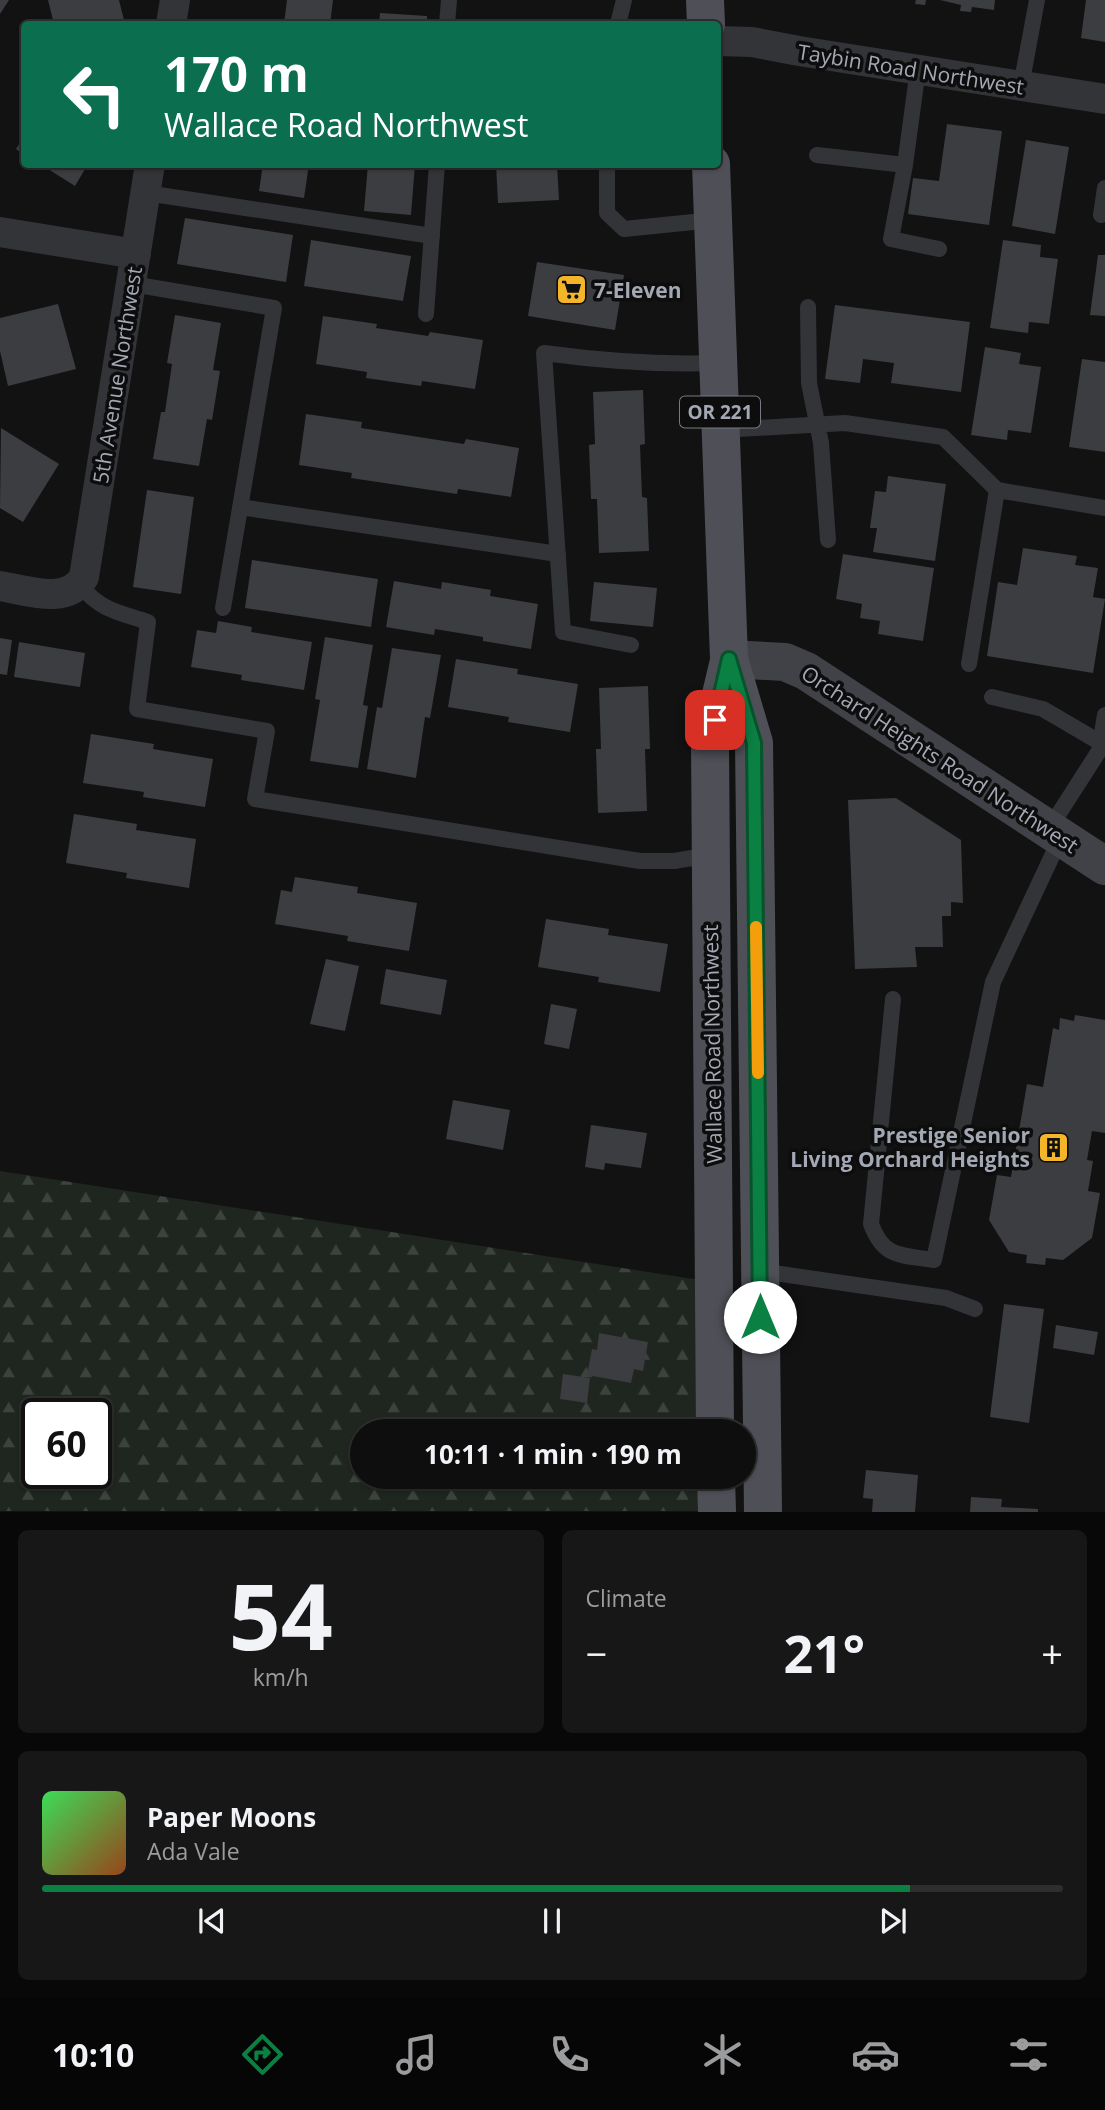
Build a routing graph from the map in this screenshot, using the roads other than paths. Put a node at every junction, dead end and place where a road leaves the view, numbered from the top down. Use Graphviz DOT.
graph roads {
  1 [pos="175,0"];
  2 [pos="449,0"];
  3 [pos="624,0"];
  4 [pos="705,0"];
  5 [pos="1037,0"];
  6 [pos="172,21"];
  7 [pos="447,21"];
  8 [pos="619,21"];
  9 [pos="706,21"];
  10 [pos="721,41"];
  11 [pos="918,69"];
  12 [pos="1021,86"];
  13 [pos="1105,99"];
  14 [pos="817,155"];
  15 [pos="905,165"];
  16 [pos="437,168"];
  17 [pos="607,168"];
  18 [pos="711,168"];
  19 [pos="148,179"];
  20 [pos="1105,188"];
  21 [pos="1101,215"];
  22 [pos="713,220"];
  23 [pos="0,232"];
  24 [pos="432,236"];
  25 [pos="939,249"];
  26 [pos="136,254"];
  27 [pos="132,284"];
  28 [pos="808,307"];
  29 [pos="426,314"];
  30 [pos="719,363"];
  31 [pos="817,425"];
  32 [pos="721,430"];
  33 [pos="997,490"];
  34 [pos="240,507"];
  35 [pos="1105,508"];
  36 [pos="828,540"];
  37 [pos="558,554"];
  38 [pos="79,585"];
  39 [pos="0,586"];
  40 [pos="223,608"];
  41 [pos="631,645"];
  42 [pos="729,659"];
  43 [pos="969,664"];
  44 [pos="992,697"];
  45 [pos="1105,715"];
  46 [pos="1101,743"];
  47 [pos="1055,833"];
  48 [pos="710,855"];
  49 [pos="1105,866"];
  50 [pos="893,999"];
  51 [pos="760,1271"];
  52 [pos="975,1310"];
  53 [pos="715,1419"];
  54 [pos="716,1489"];
  55 [pos="717,1511"];
  56 [pos="763,1511"];
  1 -- 6 [label="street"];
  2 -- 7 [label="lane"];
  3 -- 8 [label="lane"];
  4 -- 9 [label="main road"];
  5 -- 12 [label="lane"];
  10 -- 11 [label="street, Taybin Road Northwest"];
  11 -- 12 [label="street, Taybin Road Northwest"];
  11 -- 15 [label="lane"];
  12 -- 13 [label="street, Taybin Road Northwest"];
  14 -- 15 [label="lane"];
  15 -- 25 [label="lane"];
  16 -- 24 [label="lane"];
  17 -- 22 [label="lane"];
  18 -- 22 [label="main road, Wallace Road Northwest / OR 221"];
  19 -- 24 [label="lane"];
  19 -- 26 [label="street, 5th Avenue Northwest"];
  20 -- 21 [label="lane"];
  22 -- 30 [label="main road, Wallace Road Northwest / OR 221"];
  23 -- 26 [label="street"];
  24 -- 29 [label="lane"];
  26 -- 27 [label="street, 5th Avenue Northwest"];
  27 -- 34 [label="lane"];
  27 -- 38 [label="street, 5th Avenue Northwest"];
  28 -- 31 [label="lane"];
  30 -- 32 [label="main road, Wallace Road Northwest / OR 221"];
  30 -- 37 [label="lane"];
  31 -- 32 [label="lane"];
  31 -- 33 [label="lane"];
  31 -- 36 [label="lane"];
  32 -- 42 [label="main road, Wallace Road Northwest / OR 221"];
  33 -- 35 [label="lane"];
  33 -- 43 [label="lane"];
  34 -- 37 [label="lane"];
  34 -- 40 [label="lane"];
  37 -- 41 [label="lane"];
  38 -- 39 [label="street"];
  38 -- 48 [label="lane"];
  42 -- 47 [label="main road, Orchard Heights Road Northwest"];
  42 -- 48 [label="main road, Wallace Road Northwest / OR 221"];
  42 -- 51 [label="main road, Wallace Road Northwest / OR 221"];
  44 -- 46 [label="lane"];
  45 -- 46 [label="lane"];
  46 -- 47 [label="lane"];
  47 -- 49 [label="main road, Orchard Heights Road Northwest"];
  47 -- 50 [label="lane"];
  48 -- 53 [label="main road, Wallace Road Northwest / OR 221"];
  51 -- 52 [label="lane"];
  51 -- 56 [label="main road, Wallace Road Northwest / OR 221"];
  54 -- 55 [label="main road"];
}
